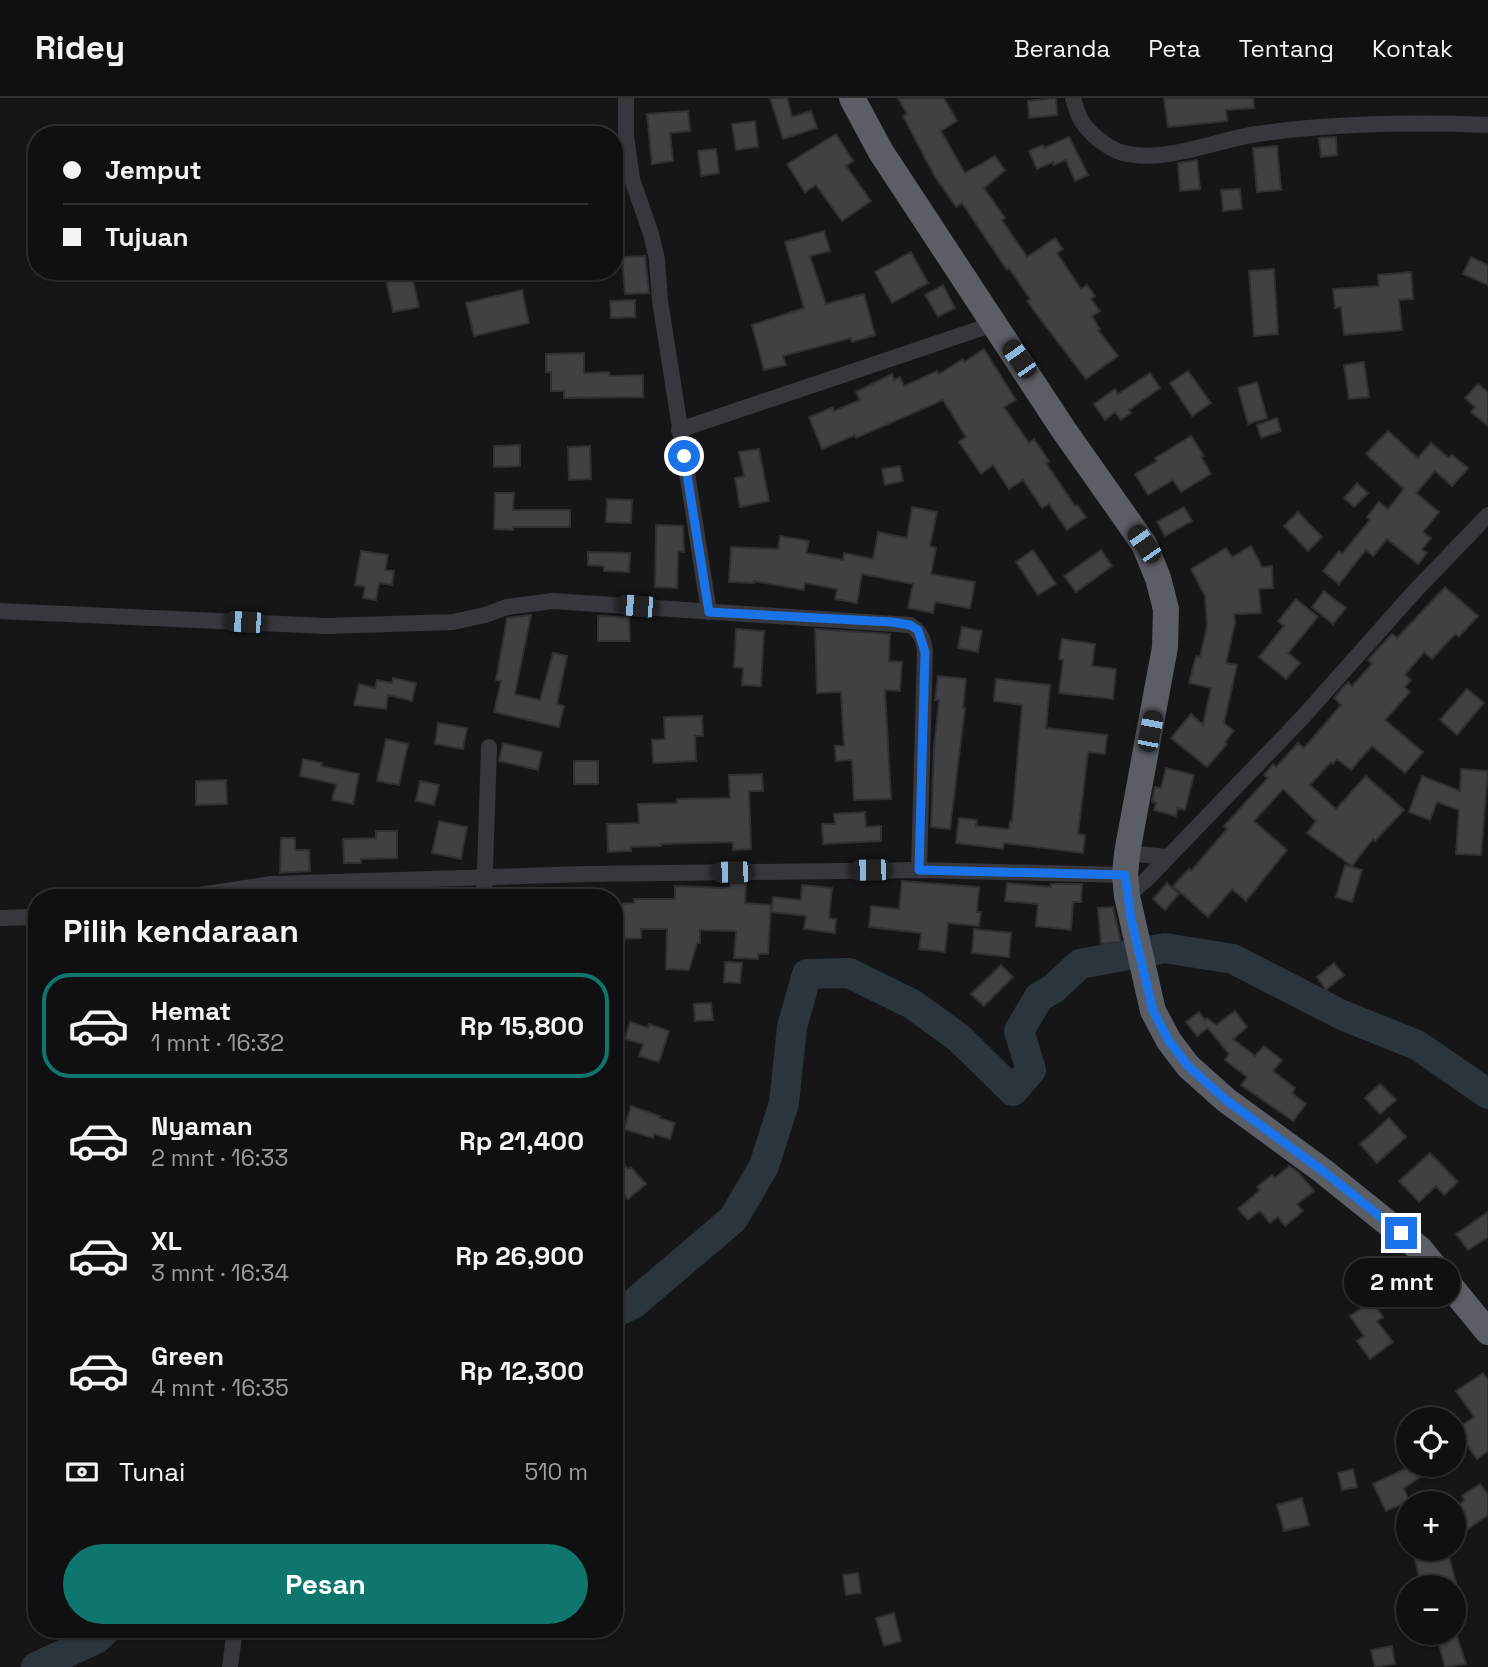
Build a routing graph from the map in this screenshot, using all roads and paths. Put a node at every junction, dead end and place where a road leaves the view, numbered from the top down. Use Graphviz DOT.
graph roads {
  1 [pos="626,98"];
  2 [pos="852,98"];
  3 [pos="1073,98"];
  4 [pos="1488,125"];
  5 [pos="994,324"];
  6 [pos="680,429"];
  7 [pos="1488,515"];
  8 [pos="0,611"];
  9 [pos="709,612"];
  10 [pos="489,747"];
  11 [pos="1167,857"];
  12 [pos="919,870"];
  13 [pos="1126,874"];
  14 [pos="485,877"];
  15 [pos="302,889"];
  16 [pos="484,889"];
  17 [pos="28,917"];
  18 [pos="0,918"];
  19 [pos="1488,1332"];
  20 [pos="234,1638"];
  21 [pos="230,1667"];
  1 -- 6 [label="street"];
  2 -- 5 [label="highway"];
  3 -- 4 [label="street"];
  5 -- 6 [label="street"];
  5 -- 13 [label="highway"];
  6 -- 9 [label="street"];
  7 -- 11 [label="street"];
  8 -- 9 [label="street"];
  9 -- 12 [label="street"];
  10 -- 14 [label="street"];
  11 -- 13 [label="street"];
  11 -- 13 [label="street"];
  12 -- 13 [label="street"];
  12 -- 14 [label="street"];
  13 -- 19 [label="highway"];
  14 -- 15 [label="street"];
  14 -- 16 [label="street"];
  17 -- 18 [label="street"];
  20 -- 21 [label="street"];
}
